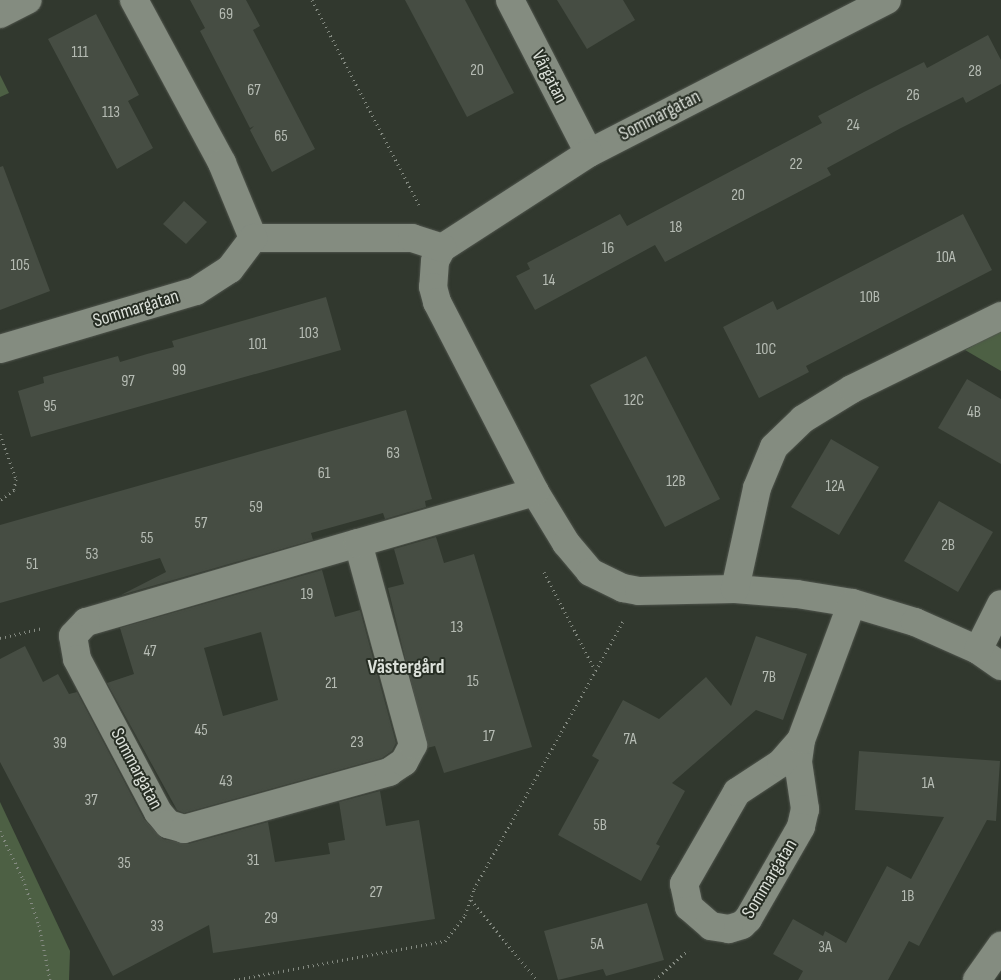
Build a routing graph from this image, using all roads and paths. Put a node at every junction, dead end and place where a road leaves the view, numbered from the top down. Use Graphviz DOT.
graph roads {
  1 [pos="28,0"];
  2 [pos="134,0"];
  3 [pos="312,0"];
  4 [pos="510,0"];
  5 [pos="887,0"];
  6 [pos="0,14"];
  7 [pos="588,153"];
  8 [pos="253,238"];
  9 [pos="442,248"];
  10 [pos="1001,316"];
  11 [pos="0,349"];
  12 [pos="0,434"];
  13 [pos="535,492"];
  14 [pos="0,500"];
  15 [pos="358,543"];
  16 [pos="623,588"];
  17 [pos="735,589"];
  18 [pos="852,604"];
  19 [pos="1001,604"];
  20 [pos="73,636"];
  21 [pos="0,638"];
  22 [pos="978,650"];
  23 [pos="1001,666"];
  24 [pos="801,740"];
  25 [pos="0,832"];
  26 [pos="471,900"];
  27 [pos="714,927"];
  28 [pos="1001,946"];
  29 [pos="50,980"];
  30 [pos="234,980"];
  31 [pos="537,980"];
  32 [pos="655,980"];
  33 [pos="976,980"];
  1 -- 6 [label="street"];
  2 -- 8 [label="street"];
  3 -- 9 [label="path"];
  4 -- 7 [label="street, Vårgatan"];
  5 -- 7 [label="street, Sommargatan"];
  7 -- 9 [label="street, Sommargatan"];
  8 -- 9 [label="street"];
  8 -- 11 [label="street, Sommargatan"];
  9 -- 13 [label="street"];
  10 -- 17 [label="street"];
  12 -- 14 [label="path"];
  13 -- 15 [label="street"];
  13 -- 16 [label="street"];
  15 -- 20 [label="street"];
  15 -- 20 [label="street, Sommargatan"];
  16 -- 17 [label="street"];
  16 -- 26 [label="path"];
  17 -- 18 [label="street"];
  18 -- 22 [label="street"];
  18 -- 24 [label="street, Sommargatan"];
  19 -- 22 [label="street"];
  20 -- 21 [label="path"];
  22 -- 23 [label="street"];
  24 -- 27 [label="street, Sommargatan"];
  24 -- 27 [label="street, Sommargatan"];
  25 -- 29 [label="path"];
  26 -- 30 [label="path"];
  26 -- 31 [label="path"];
  27 -- 32 [label="path"];
  28 -- 33 [label="street"];
}
